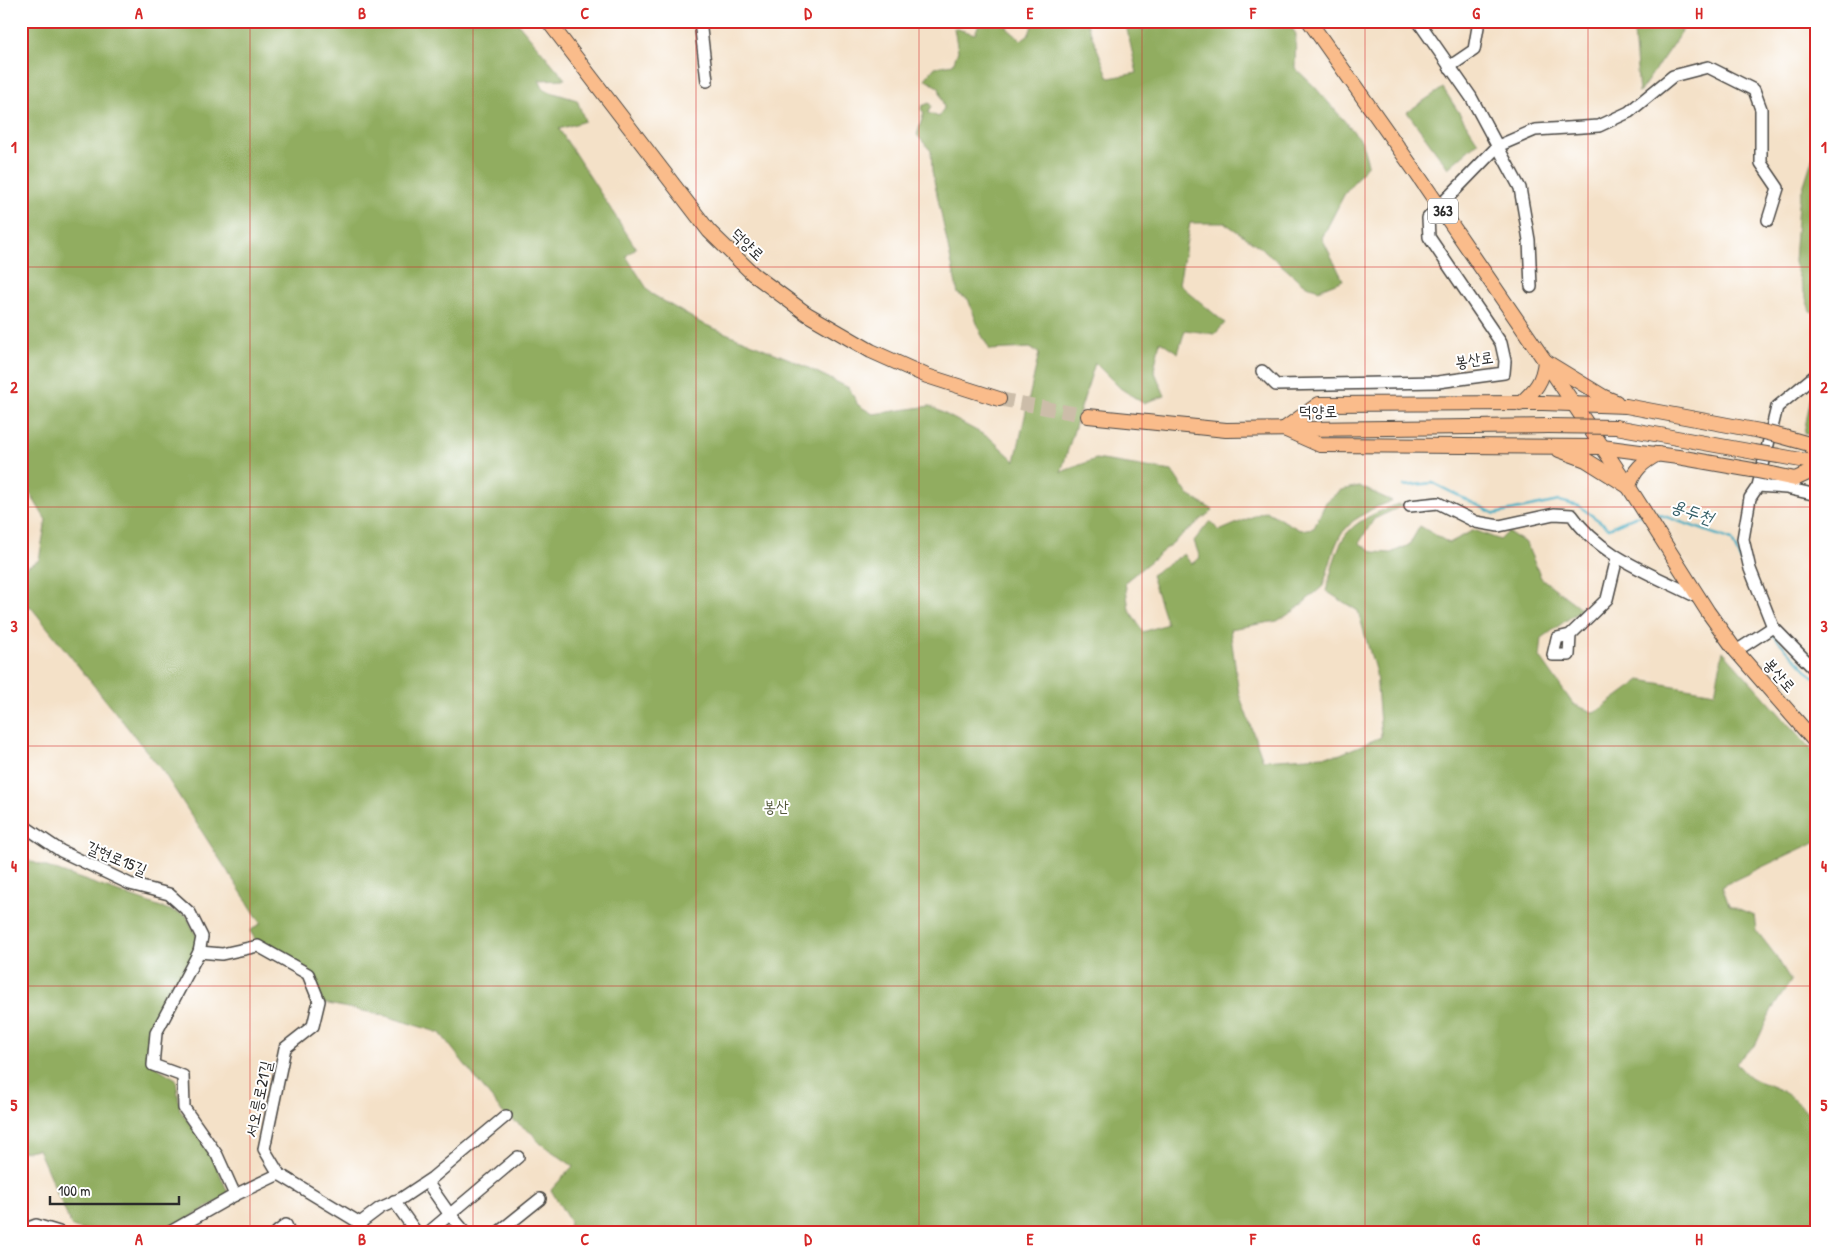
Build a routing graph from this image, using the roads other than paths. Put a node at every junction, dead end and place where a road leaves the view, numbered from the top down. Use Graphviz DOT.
graph roads {
  1 [pos="548,21"];
  2 [pos="700,21"];
  3 [pos="1309,21"];
  4 [pos="1418,21"];
  5 [pos="1479,21"];
  6 [pos="1449,68"];
  7 [pos="707,81"];
  8 [pos="1498,146"];
  9 [pos="1440,207"];
  10 [pos="1768,220"];
  11 [pos="1531,287"];
  12 [pos="1545,361"];
  13 [pos="1262,371"];
  14 [pos="1817,374"];
  15 [pos="999,399"];
  16 [pos="1573,403"];
  17 [pos="1520,404"];
  18 [pos="1626,406"];
  19 [pos="1088,416"];
  20 [pos="1284,429"];
  21 [pos="1544,446"];
  22 [pos="1602,447"];
  23 [pos="1658,454"];
  24 [pos="1817,454"];
  25 [pos="1817,464"];
  26 [pos="1817,469"];
  27 [pos="1758,486"];
  28 [pos="1629,487"];
  29 [pos="1817,495"];
  30 [pos="1410,506"];
  31 [pos="1617,558"];
  32 [pos="1699,598"];
  33 [pos="1773,627"];
  34 [pos="1570,635"];
  35 [pos="1736,651"];
  36 [pos="1817,672"];
  37 [pos="1817,744"];
  38 [pos="21,824"];
  39 [pos="199,952"];
  40 [pos="506,1116"];
  41 [pos="518,1157"];
  42 [pos="280,1174"];
  43 [pos="427,1182"];
  44 [pos="235,1195"];
  45 [pos="540,1200"];
  46 [pos="394,1201"];
  47 [pos="450,1214"];
  48 [pos="359,1229"];
  49 [pos="26,1230"];
  50 [pos="59,1232"];
  51 [pos="170,1232"];
  52 [pos="416,1232"];
  53 [pos="429,1232"];
  54 [pos="466,1232"];
  55 [pos="499,1232"];
  1 -- 15 [label="main road, 덕양로"];
  2 -- 7 [label="street"];
  3 -- 9 [label="main road, 363"];
  4 -- 6 [label="street"];
  5 -- 6 [label="street"];
  6 -- 8 [label="street"];
  8 -- 9 [label="street, 봉산로"];
  8 -- 10 [label="street, 봉산로"];
  8 -- 11 [label="street"];
  9 -- 12 [label="main road, 363"];
  9 -- 13 [label="street, 봉산로"];
  12 -- 16 [label="main road, 363"];
  12 -- 17 [label="main road"];
  12 -- 18 [label="main road"];
  14 -- 27 [label="street, 봉산로"];
  16 -- 17 [label="main road"];
  16 -- 18 [label="main road"];
  16 -- 22 [label="main road, 363"];
  17 -- 20 [label="main road"];
  18 -- 24 [label="main road, bridge"];
  19 -- 20 [label="main road, 덕양로"];
  20 -- 21 [label="main road"];
  20 -- 25 [label="main road, 덕양로, bridge"];
  21 -- 22 [label="main road"];
  21 -- 28 [label="main road"];
  22 -- 23 [label="main road"];
  22 -- 28 [label="main road, 363"];
  23 -- 26 [label="main road, bridge"];
  23 -- 28 [label="main road"];
  27 -- 29 [label="street"];
  27 -- 33 [label="street, 봉산로"];
  28 -- 32 [label="main road, 봉산로 / 363"];
  30 -- 31 [label="street, 봉산로"];
  31 -- 32 [label="street, 봉산로"];
  31 -- 34 [label="street"];
  32 -- 35 [label="main road, 봉산로 / 363"];
  33 -- 35 [label="street, 봉산로"];
  33 -- 36 [label="street, 봉산로"];
  35 -- 37 [label="main road, 봉산로 / 363"];
  38 -- 39 [label="street, 갈현로15길"];
  39 -- 42 [label="street, 서오릉로21길"];
  39 -- 44 [label="street"];
  40 -- 43 [label="street, 서오릉로21길"];
  41 -- 47 [label="street"];
  42 -- 44 [label="street"];
  42 -- 48 [label="street, 서오릉로21길"];
  43 -- 46 [label="street, 서오릉로21길"];
  43 -- 47 [label="street"];
  44 -- 51 [label="street"];
  45 -- 55 [label="street"];
  46 -- 48 [label="street, 서오릉로21길"];
  46 -- 52 [label="street"];
  47 -- 53 [label="street"];
  47 -- 54 [label="street"];
  49 -- 50 [label="street"];
}
